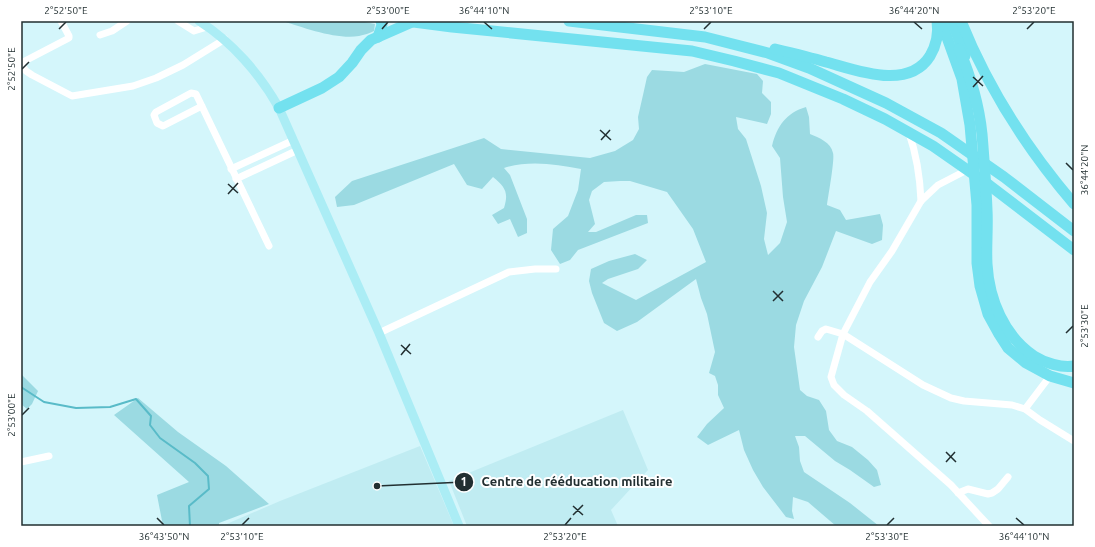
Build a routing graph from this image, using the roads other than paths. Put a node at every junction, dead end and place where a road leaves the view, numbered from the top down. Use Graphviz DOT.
graph roads {
  1 [pos="61,21"];
  2 [pos="127,21"];
  3 [pos="178,21"];
  4 [pos="199,21"];
  5 [pos="381,21"];
  6 [pos="569,21"];
  7 [pos="937,21"];
  8 [pos="941,21"];
  9 [pos="948,21"];
  10 [pos="953,21"];
  11 [pos="962,21"];
  12 [pos="409,22"];
  13 [pos="208,27"];
  14 [pos="100,35"];
  15 [pos="378,37"];
  16 [pos="705,37"];
  17 [pos="225,39"];
  18 [pos="21,65"];
  19 [pos="973,85"];
  20 [pos="202,106"];
  21 [pos="279,108"];
  22 [pos="1007,114"];
  23 [pos="909,133"];
  24 [pos="294,140"];
  25 [pos="298,150"];
  26 [pos="231,169"];
  27 [pos="967,170"];
  28 [pos="236,179"];
  29 [pos="921,200"];
  30 [pos="1008,200"];
  31 [pos="1074,204"];
  32 [pos="1074,231"];
  33 [pos="269,246"];
  34 [pos="1074,250"];
  35 [pos="1074,256"];
  36 [pos="556,269"];
  37 [pos="379,333"];
  38 [pos="843,334"];
  39 [pos="818,337"];
  40 [pos="1074,366"];
  41 [pos="1050,376"];
  42 [pos="1074,383"];
  43 [pos="1025,408"];
  44 [pos="1074,441"];
  45 [pos="49,456"];
  46 [pos="21,462"];
  47 [pos="1008,477"];
  48 [pos="958,493"];
  49 [pos="459,526"];
  50 [pos="989,526"];
  1 -- 18 [label="street"];
  2 -- 14 [label="street"];
  3 -- 13 [label="street"];
  4 -- 13 [label="main road"];
  5 -- 15 [label="highway"];
  6 -- 16 [label="highway"];
  7 -- 16 [label="highway"];
  8 -- 41 [label="highway"];
  9 -- 19 [label="highway"];
  10 -- 19 [label="highway"];
  10 -- 22 [label="highway"];
  11 -- 22 [label="highway"];
  12 -- 15 [label="highway"];
  12 -- 23 [label="highway"];
  13 -- 17 [label="main road"];
  15 -- 21 [label="highway"];
  16 -- 32 [label="highway"];
  17 -- 18 [label="street"];
  17 -- 21 [label="main road"];
  19 -- 40 [label="highway"];
  20 -- 20 [label="street"];
  20 -- 26 [label="street"];
  21 -- 24 [label="main road"];
  22 -- 31 [label="highway"];
  23 -- 27 [label="highway"];
  23 -- 29 [label="street"];
  24 -- 25 [label="main road"];
  24 -- 26 [label="street"];
  25 -- 28 [label="street"];
  25 -- 37 [label="main road"];
  26 -- 28 [label="street"];
  27 -- 29 [label="street"];
  27 -- 30 [label="highway"];
  28 -- 33 [label="street"];
  29 -- 38 [label="street"];
  30 -- 34 [label="highway"];
  30 -- 35 [label="highway"];
  36 -- 37 [label="street"];
  37 -- 49 [label="main road"];
  38 -- 39 [label="street"];
  38 -- 43 [label="street"];
  38 -- 48 [label="street"];
  41 -- 42 [label="highway"];
  41 -- 43 [label="street"];
  43 -- 44 [label="street"];
  45 -- 46 [label="street"];
  47 -- 48 [label="street"];
  48 -- 50 [label="street"];
}
